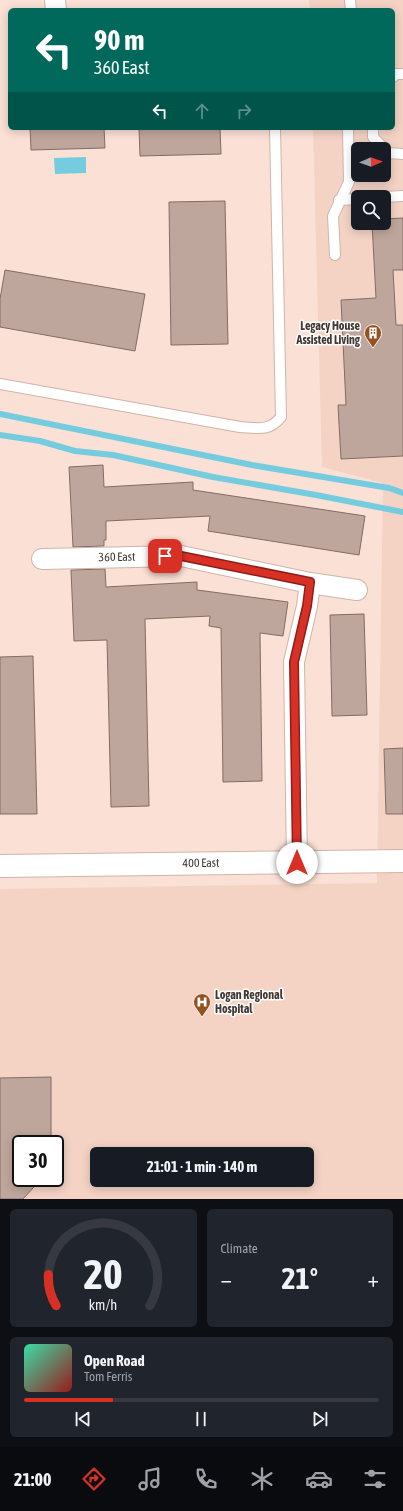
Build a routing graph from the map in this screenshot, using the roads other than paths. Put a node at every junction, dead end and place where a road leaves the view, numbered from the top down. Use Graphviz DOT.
graph roads {
  1 [pos="275,130"];
  2 [pos="348,130"];
  3 [pos="373,130"];
  4 [pos="403,154"];
  5 [pos="403,196"];
  6 [pos="391,197"];
  7 [pos="351,199"];
  8 [pos="339,200"];
  9 [pos="334,255"];
  10 [pos="0,384"];
  11 [pos="42,559"];
  12 [pos="310,582"];
  13 [pos="357,590"];
  14 [pos="403,861"];
  15 [pos="297,863"];
  16 [pos="0,866"];
  1 -- 10 [label="lane"];
  2 -- 8 [label="lane"];
  3 -- 4 [label="lane"];
  5 -- 6 [label="lane"];
  7 -- 8 [label="lane"];
  8 -- 9 [label="lane"];
  11 -- 12 [label="street, 360 East"];
  12 -- 13 [label="street, 360 East"];
  12 -- 15 [label="street"];
  14 -- 15 [label="street, 400 East"];
  15 -- 16 [label="street, 400 East"];
}
